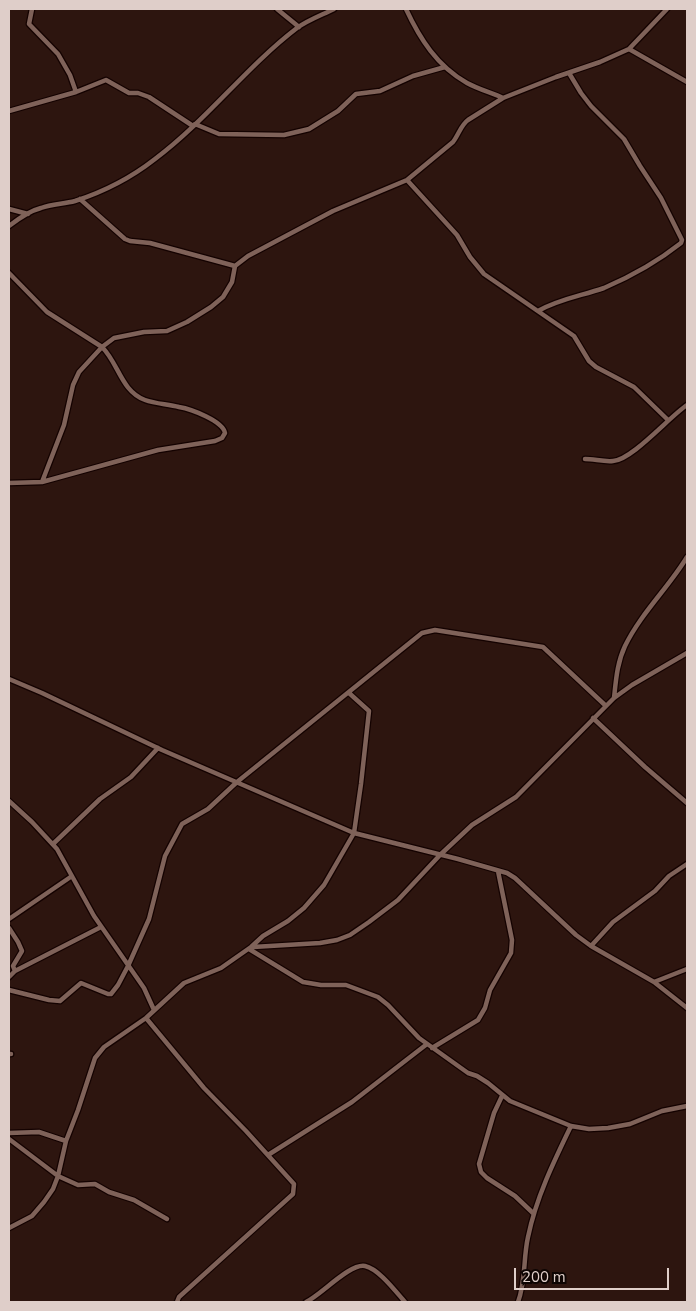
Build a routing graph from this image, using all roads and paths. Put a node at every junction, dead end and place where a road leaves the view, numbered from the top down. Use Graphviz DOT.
graph roads {
  1 [pos="32,9"];
  2 [pos="277,9"];
  3 [pos="334,9"];
  4 [pos="406,9"];
  5 [pos="667,9"];
  6 [pos="299,27"];
  7 [pos="629,49"];
  8 [pos="445,67"];
  9 [pos="569,73"];
  10 [pos="687,82"];
  11 [pos="76,92"];
  12 [pos="503,98"];
  13 [pos="9,112"];
  14 [pos="194,125"];
  15 [pos="407,180"];
  16 [pos="80,199"];
  17 [pos="9,209"];
  18 [pos="28,214"];
  19 [pos="9,226"];
  20 [pos="235,266"];
  21 [pos="9,273"];
  22 [pos="538,311"];
  23 [pos="102,347"];
  24 [pos="687,404"];
  25 [pos="668,420"];
  26 [pos="586,458"];
  27 [pos="42,482"];
  28 [pos="9,484"];
  29 [pos="687,557"];
  30 [pos="687,653"];
  31 [pos="9,679"];
  32 [pos="349,693"];
  33 [pos="614,698"];
  34 [pos="606,706"];
  35 [pos="593,718"];
  36 [pos="158,748"];
  37 [pos="237,782"];
  38 [pos="9,801"];
  39 [pos="687,802"];
  40 [pos="354,834"];
  41 [pos="53,844"];
  42 [pos="440,855"];
  43 [pos="687,864"];
  44 [pos="498,870"];
  45 [pos="72,876"];
  46 [pos="9,919"];
  47 [pos="101,927"];
  48 [pos="9,928"];
  49 [pos="591,946"];
  50 [pos="250,948"];
  51 [pos="128,966"];
  52 [pos="687,969"];
  53 [pos="15,972"];
  54 [pos="9,977"];
  55 [pos="654,982"];
  56 [pos="9,990"];
  57 [pos="687,1008"];
  58 [pos="154,1010"];
  59 [pos="146,1018"];
  60 [pos="427,1044"];
  61 [pos="432,1048"];
  62 [pos="502,1096"];
  63 [pos="687,1106"];
  64 [pos="572,1126"];
  65 [pos="9,1133"];
  66 [pos="9,1139"];
  67 [pos="66,1141"];
  68 [pos="268,1155"];
  69 [pos="58,1176"];
  70 [pos="534,1214"];
  71 [pos="167,1219"];
  72 [pos="9,1228"];
  73 [pos="177,1302"];
  74 [pos="306,1302"];
  75 [pos="405,1302"];
  76 [pos="518,1302"];
  1 -- 11 [label="street"];
  2 -- 6 [label="street"];
  3 -- 6 [label="street"];
  4 -- 8 [label="street"];
  5 -- 7 [label="street"];
  6 -- 14 [label="street"];
  7 -- 9 [label="street"];
  7 -- 10 [label="street"];
  8 -- 12 [label="street"];
  8 -- 14 [label="street"];
  9 -- 12 [label="street"];
  9 -- 22 [label="street"];
  11 -- 13 [label="street"];
  11 -- 14 [label="street"];
  12 -- 15 [label="street"];
  14 -- 16 [label="street"];
  15 -- 20 [label="street"];
  15 -- 22 [label="street"];
  16 -- 18 [label="street"];
  16 -- 20 [label="street"];
  17 -- 18 [label="street"];
  18 -- 19 [label="street"];
  20 -- 23 [label="street"];
  21 -- 23 [label="street"];
  22 -- 25 [label="street"];
  23 -- 27 [label="street"];
  23 -- 27 [label="street"];
  24 -- 25 [label="street"];
  25 -- 26 [label="street"];
  27 -- 28 [label="street"];
  29 -- 33 [label="street"];
  30 -- 33 [label="street"];
  31 -- 36 [label="street"];
  32 -- 34 [label="street"];
  32 -- 37 [label="street"];
  32 -- 40 [label="street"];
  33 -- 34 [label="street"];
  34 -- 35 [label="street"];
  35 -- 39 [label="street"];
  35 -- 42 [label="street"];
  36 -- 37 [label="street"];
  36 -- 41 [label="street"];
  37 -- 40 [label="street"];
  37 -- 51 [label="street"];
  38 -- 41 [label="street"];
  40 -- 42 [label="street"];
  40 -- 50 [label="street"];
  41 -- 45 [label="street"];
  42 -- 44 [label="street"];
  42 -- 50 [label="street"];
  43 -- 49 [label="street"];
  44 -- 49 [label="street"];
  44 -- 61 [label="street"];
  45 -- 46 [label="street"];
  45 -- 47 [label="street"];
  47 -- 51 [label="street"];
  47 -- 53 [label="street"];
  48 -- 53 [label="street"];
  49 -- 55 [label="street"];
  50 -- 58 [label="street"];
  50 -- 60 [label="street"];
  51 -- 56 [label="street"];
  51 -- 58 [label="street"];
  52 -- 55 [label="street"];
  53 -- 54 [label="street"];
  55 -- 57 [label="street"];
  58 -- 59 [label="street"];
  59 -- 67 [label="street"];
  59 -- 68 [label="street"];
  60 -- 61 [label="street"];
  60 -- 68 [label="street"];
  61 -- 62 [label="street"];
  62 -- 64 [label="street"];
  62 -- 70 [label="street"];
  63 -- 64 [label="street"];
  64 -- 70 [label="street"];
  65 -- 67 [label="street"];
  66 -- 69 [label="street"];
  67 -- 69 [label="street"];
  68 -- 73 [label="street"];
  69 -- 71 [label="street"];
  69 -- 72 [label="street"];
  70 -- 76 [label="street"];
  74 -- 75 [label="street"];
}
